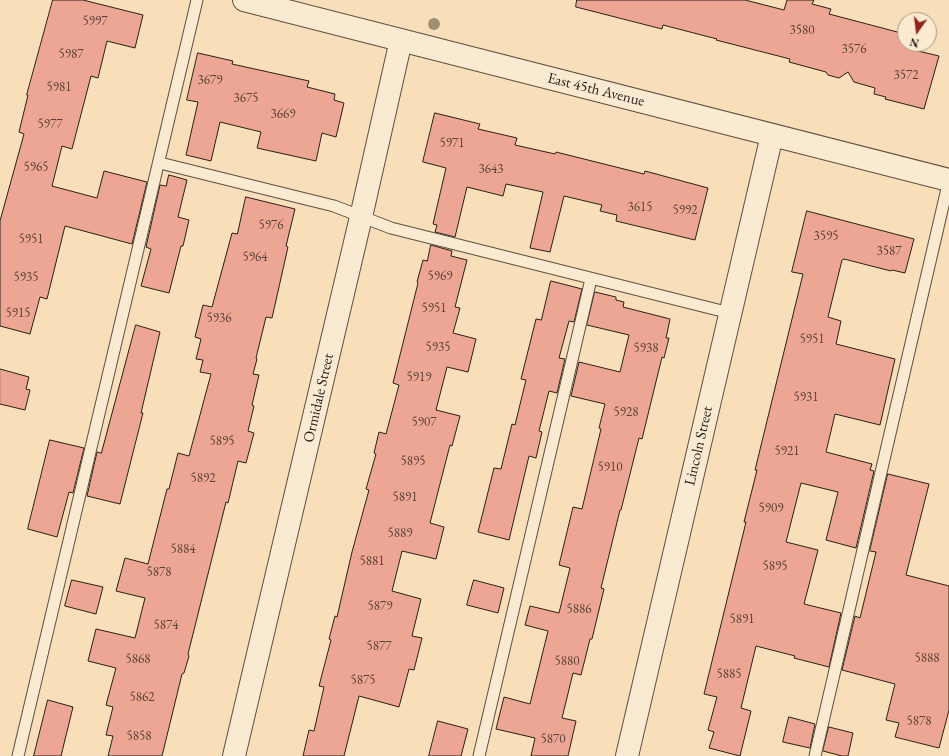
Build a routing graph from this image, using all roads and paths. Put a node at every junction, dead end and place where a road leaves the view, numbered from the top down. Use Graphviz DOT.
graph roads {
  1 [pos="198,0"];
  2 [pos="244,0"];
  3 [pos="401,40"];
  4 [pos="772,135"];
  5 [pos="160,163"];
  6 [pos="949,180"];
  7 [pos="361,216"];
  8 [pos="591,278"];
  9 [pos="730,313"];
  10 [pos="18,756"];
  11 [pos="234,756"];
  12 [pos="480,756"];
  13 [pos="627,756"];
  14 [pos="816,756"];
  1 -- 5 [label="lane"];
  2 -- 3 [label="street, East 45th Avenue"];
  3 -- 4 [label="street, East 45th Avenue"];
  3 -- 7 [label="street, Ormidale Street"];
  4 -- 6 [label="street, East 45th Avenue"];
  4 -- 9 [label="street, Lincoln Street"];
  5 -- 7 [label="lane"];
  5 -- 10 [label="lane"];
  6 -- 14 [label="lane"];
  7 -- 8 [label="lane"];
  7 -- 11 [label="street, Ormidale Street"];
  8 -- 9 [label="lane"];
  8 -- 12 [label="lane"];
  9 -- 13 [label="street, Lincoln Street"];
}
